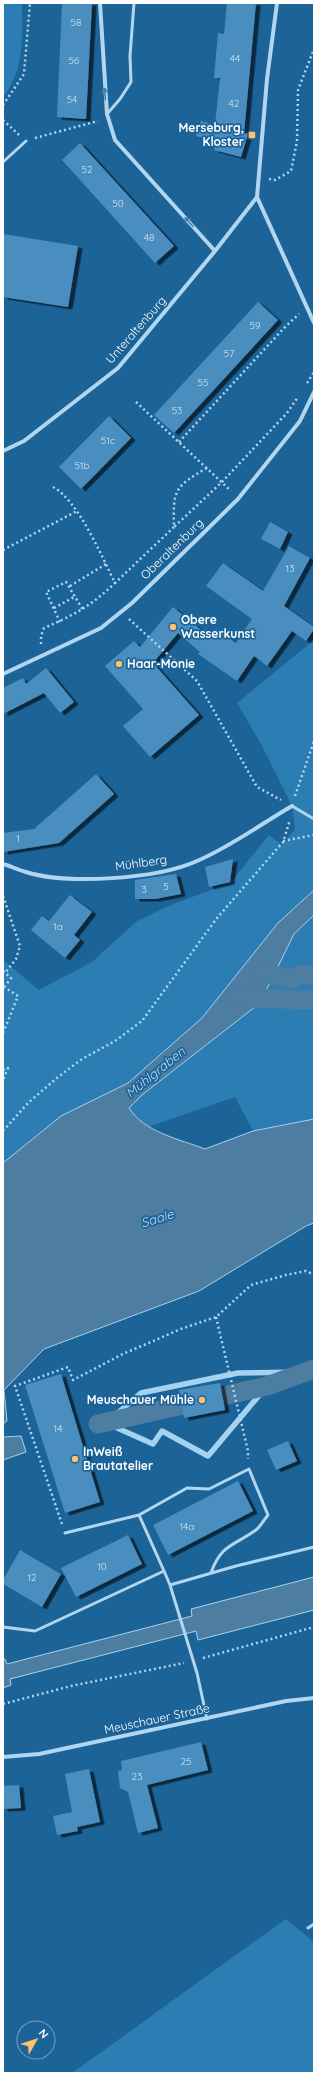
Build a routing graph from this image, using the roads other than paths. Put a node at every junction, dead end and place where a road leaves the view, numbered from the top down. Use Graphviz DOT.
graph roads {
  1 [pos="100,3"];
  2 [pos="134,3"];
  3 [pos="277,3"];
  4 [pos="107,114"];
  5 [pos="26,141"];
  6 [pos="3,162"];
  7 [pos="257,197"];
  8 [pos="215,251"];
  9 [pos="314,323"];
  10 [pos="314,392"];
  11 [pos="3,451"];
  12 [pos="3,674"];
  13 [pos="292,806"];
  14 [pos="314,819"];
  15 [pos="3,864"];
  16 [pos="139,1515"];
  17 [pos="65,1533"];
  18 [pos="314,1547"];
  19 [pos="164,1571"];
  20 [pos="211,1573"];
  21 [pos="170,1585"];
  22 [pos="3,1627"];
  23 [pos="314,1698"];
  24 [pos="207,1719"];
  25 [pos="3,1757"];
  26 [pos="314,1924"];
  27 [pos="308,1928"];
  4 -- 1 [label="street, one-way"];
  2 -- 4 [label="lane"];
  3 -- 7 [label="street"];
  8 -- 4 [label="street, one-way"];
  5 -- 6 [label="lane"];
  7 -- 8 [label="street, Unteraltenburg"];
  7 -- 9 [label="street"];
  8 -- 11 [label="street, Unteraltenburg"];
  10 -- 12 [label="street, Oberaltenburg"];
  13 -- 14 [label="lane"];
  13 -- 15 [label="street, Mühlberg"];
  16 -- 17 [label="lane"];
  16 -- 19 [label="lane"];
  16 -- 20 [label="lane"];
  18 -- 20 [label="lane"];
  19 -- 21 [label="lane"];
  19 -- 22 [label="lane"];
  20 -- 21 [label="lane"];
  21 -- 24 [label="lane"];
  23 -- 24 [label="street, Meuschauer Straße"];
  24 -- 25 [label="street, Meuschauer Straße"];
  26 -- 27 [label="lane"];
}
